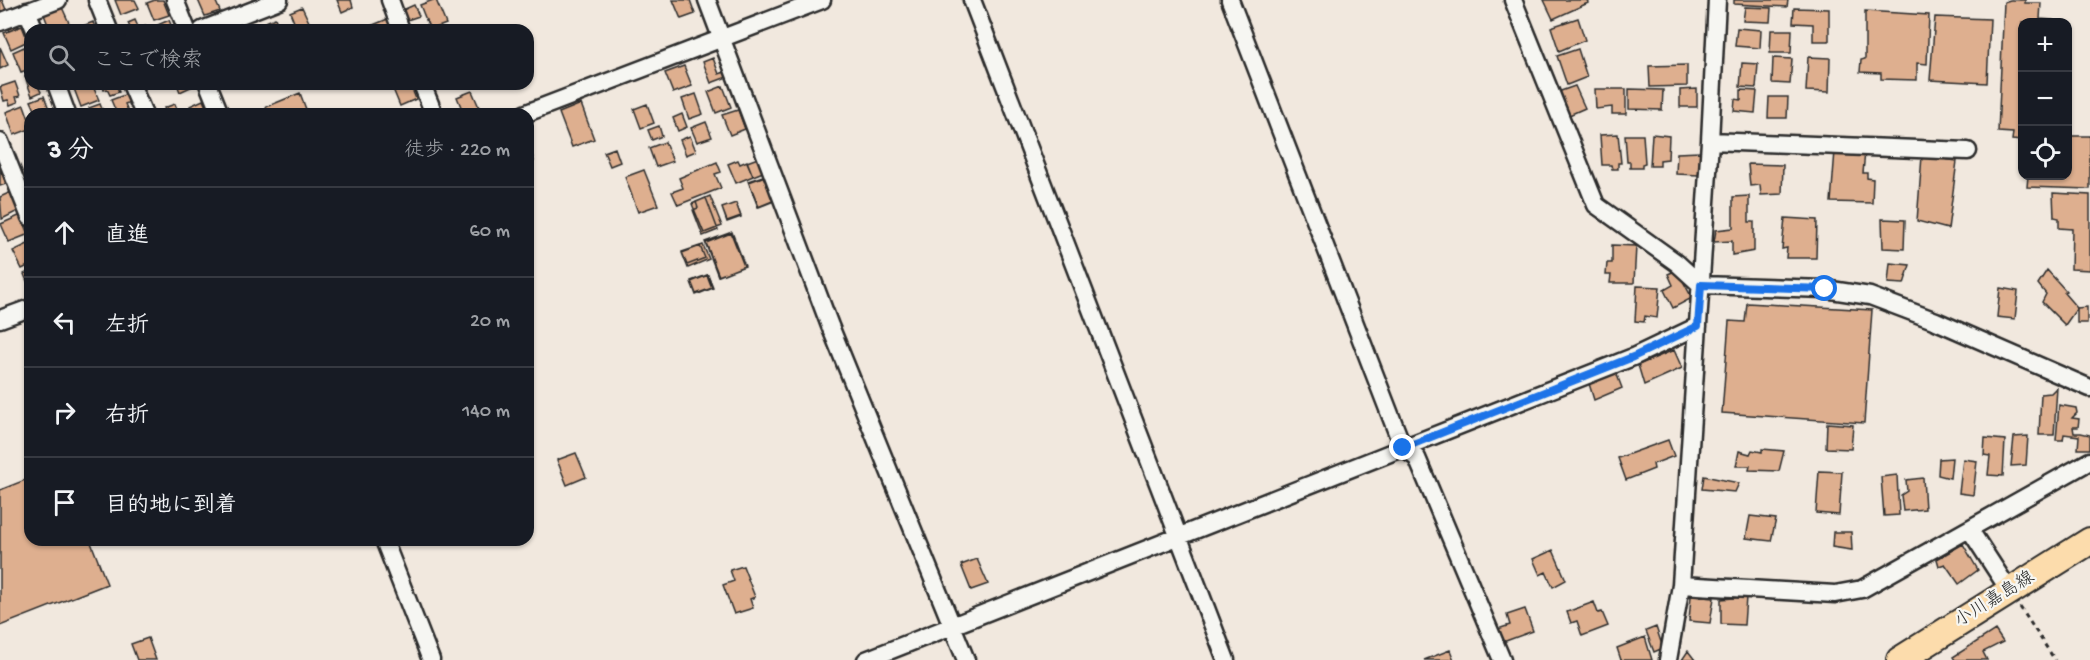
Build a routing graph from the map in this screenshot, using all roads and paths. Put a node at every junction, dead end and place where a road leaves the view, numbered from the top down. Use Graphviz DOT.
graph roads {
  1 [pos="57,0"];
  2 [pos="97,0"];
  3 [pos="175,0"];
  4 [pos="279,0"];
  5 [pos="390,0"];
  6 [pos="707,0"];
  7 [pos="822,0"];
  8 [pos="972,0"];
  9 [pos="1230,0"];
  10 [pos="1513,0"];
  11 [pos="1717,0"];
  12 [pos="27,11"];
  13 [pos="0,22"];
  14 [pos="32,24"];
  15 [pos="107,24"];
  16 [pos="185,24"];
  17 [pos="217,24"];
  18 [pos="399,24"];
  19 [pos="721,38"];
  20 [pos="58,90"];
  21 [pos="134,90"];
  22 [pos="210,90"];
  23 [pos="424,90"];
  24 [pos="65,108"];
  25 [pos="141,108"];
  26 [pos="218,108"];
  27 [pos="432,108"];
  28 [pos="534,110"];
  29 [pos="1710,141"];
  30 [pos="0,142"];
  31 [pos="1968,151"];
  32 [pos="24,202"];
  33 [pos="1701,285"];
  34 [pos="24,310"];
  35 [pos="0,319"];
  36 [pos="1698,326"];
  37 [pos="2090,388"];
  38 [pos="1403,448"];
  39 [pos="2090,461"];
  40 [pos="1970,530"];
  41 [pos="1180,537"];
  42 [pos="2090,541"];
  43 [pos="386,546"];
  44 [pos="1681,585"];
  45 [pos="2009,590"];
  46 [pos="953,626"];
  47 [pos="431,660"];
  48 [pos="866,660"];
  49 [pos="966,660"];
  50 [pos="1226,660"];
  51 [pos="1502,660"];
  52 [pos="1668,660"];
  53 [pos="1900,660"];
  54 [pos="2055,660"];
  1 -- 12 [label="street"];
  2 -- 15 [label="street"];
  3 -- 16 [label="street"];
  4 -- 17 [label="street"];
  5 -- 18 [label="street"];
  6 -- 19 [label="street"];
  7 -- 19 [label="street"];
  8 -- 41 [label="street"];
  9 -- 38 [label="street"];
  10 -- 33 [label="street"];
  11 -- 29 [label="street"];
  12 -- 13 [label="street"];
  12 -- 14 [label="street"];
  19 -- 28 [label="street"];
  19 -- 46 [label="street"];
  20 -- 24 [label="street"];
  21 -- 25 [label="street"];
  22 -- 26 [label="street"];
  23 -- 27 [label="street"];
  29 -- 31 [label="street"];
  29 -- 33 [label="street"];
  30 -- 32 [label="street"];
  33 -- 36 [label="street"];
  33 -- 37 [label="street"];
  34 -- 35 [label="street"];
  36 -- 38 [label="street"];
  36 -- 44 [label="street"];
  38 -- 41 [label="street"];
  38 -- 51 [label="street"];
  39 -- 40 [label="street"];
  40 -- 44 [label="street"];
  40 -- 45 [label="street"];
  41 -- 46 [label="street"];
  41 -- 50 [label="street"];
  42 -- 45 [label="main road, 小川嘉島線"];
  43 -- 47 [label="street"];
  44 -- 52 [label="street"];
  45 -- 53 [label="main road, 小川嘉島線"];
  45 -- 54 [label="path"];
  46 -- 48 [label="street"];
  46 -- 49 [label="street"];
}
